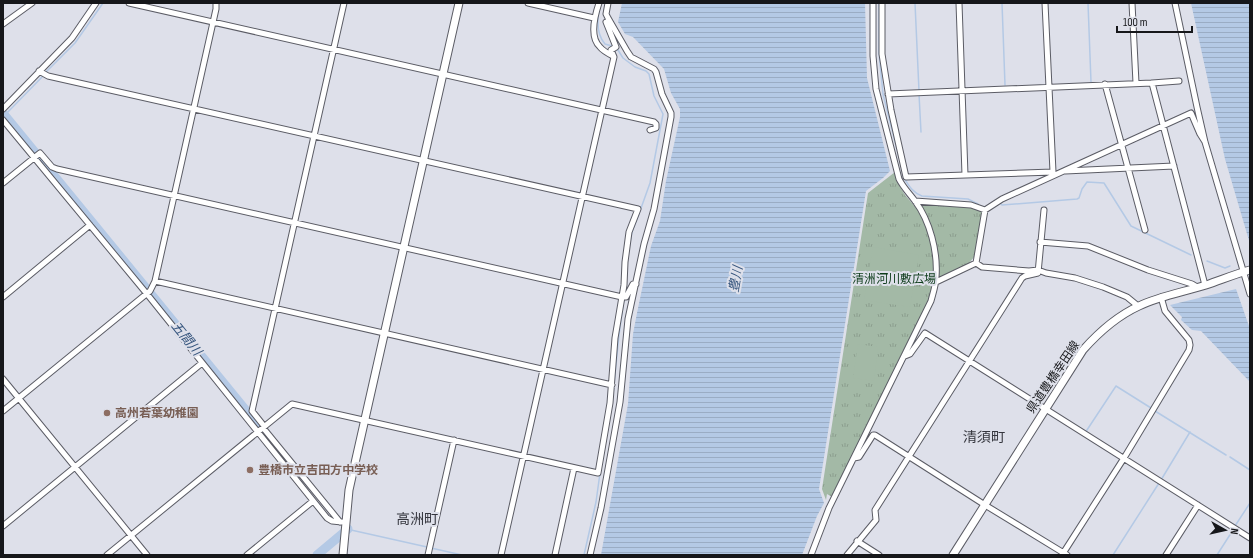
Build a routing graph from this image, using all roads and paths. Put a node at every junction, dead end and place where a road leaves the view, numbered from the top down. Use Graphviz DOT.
graph roads {
  1 [pos="32,3"];
  2 [pos="96,3"];
  3 [pos="129,3"];
  4 [pos="216,3"];
  5 [pos="344,3"];
  6 [pos="458,3"];
  7 [pos="528,3"];
  8 [pos="598,3"];
  9 [pos="608,3"];
  10 [pos="873,3"];
  11 [pos="882,3"];
  12 [pos="959,3"];
  13 [pos="1046,3"];
  14 [pos="1132,3"];
  15 [pos="1175,3"];
  16 [pos="606,14"];
  17 [pos="594,18"];
  18 [pos="213,22"];
  19 [pos="3,24"];
  20 [pos="333,49"];
  21 [pos="614,57"];
  22 [pos="39,71"];
  23 [pos="443,74"];
  24 [pos="1179,81"];
  25 [pos="1136,83"];
  26 [pos="1152,83"];
  27 [pos="1105,84"];
  28 [pos="1049,87"];
  29 [pos="963,91"];
  30 [pos="888,94"];
  31 [pos="4,108"];
  32 [pos="193,108"];
  33 [pos="602,110"];
  34 [pos="3,120"];
  35 [pos="1163,125"];
  36 [pos="650,130"];
  37 [pos="314,135"];
  38 [pos="1205,142"];
  39 [pos="1122,144"];
  40 [pos="35,158"];
  41 [pos="423,161"];
  42 [pos="1174,166"];
  43 [pos="1128,169"];
  44 [pos="1061,171"];
  45 [pos="1053,174"];
  46 [pos="965,175"];
  47 [pos="3,183"];
  48 [pos="174,195"];
  49 [pos="582,196"];
  50 [pos="915,201"];
  51 [pos="985,210"];
  52 [pos="1044,210"];
  53 [pos="294,222"];
  54 [pos="90,225"];
  55 [pos="1145,230"];
  56 [pos="1040,242"];
  57 [pos="404,247"];
  58 [pos="976,263"];
  59 [pos="1038,270"];
  60 [pos="1247,271"];
  61 [pos="155,282"];
  62 [pos="936,282"];
  63 [pos="562,283"];
  64 [pos="636,284"];
  65 [pos="1206,285"];
  66 [pos="1197,287"];
  67 [pos="148,293"];
  68 [pos="1250,294"];
  69 [pos="3,297"];
  70 [pos="624,297"];
  71 [pos="1161,297"];
  72 [pos="1138,306"];
  73 [pos="274,308"];
  74 [pos="384,333"];
  75 [pos="905,356"];
  76 [pos="970,362"];
  77 [pos="202,363"];
  78 [pos="544,370"];
  79 [pos="3,379"];
  80 [pos="612,385"];
  81 [pos="19,398"];
  82 [pos="1045,410"];
  83 [pos="3,411"];
  84 [pos="365,420"];
  85 [pos="261,429"];
  86 [pos="454,440"];
  87 [pos="525,456"];
  88 [pos="910,457"];
  89 [pos="854,458"];
  90 [pos="1124,458"];
  91 [pos="75,467"];
  92 [pos="574,468"];
  93 [pos="313,501"];
  94 [pos="985,505"];
  95 [pos="1198,505"];
  96 [pos="343,522"];
  97 [pos="3,526"];
  98 [pos="131,536"];
  99 [pos="1250,538"];
  100 [pos="857,541"];
  101 [pos="1064,554"];
  102 [pos="108,555"];
  103 [pos="147,555"];
  104 [pos="247,555"];
  105 [pos="343,555"];
  106 [pos="428,555"];
  107 [pos="501,555"];
  108 [pos="555,555"];
  109 [pos="590,555"];
  110 [pos="811,555"];
  111 [pos="847,555"];
  112 [pos="879,555"];
  113 [pos="952,555"];
  114 [pos="1166,555"];
  1 -- 19 [label="street"];
  2 -- 22 [label="street"];
  3 -- 18 [label="street"];
  4 -- 18 [label="street"];
  5 -- 20 [label="street"];
  6 -- 23 [label="street"];
  7 -- 17 [label="street"];
  8 -- 17 [label="street"];
  9 -- 16 [label="street"];
  10 -- 50 [label="street"];
  11 -- 30 [label="street"];
  12 -- 29 [label="street"];
  13 -- 28 [label="street"];
  14 -- 25 [label="street"];
  15 -- 38 [label="street"];
  16 -- 21 [label="street"];
  16 -- 64 [label="street"];
  17 -- 21 [label="street"];
  18 -- 20 [label="street"];
  18 -- 32 [label="street"];
  20 -- 23 [label="street"];
  20 -- 37 [label="street"];
  21 -- 33 [label="street"];
  22 -- 31 [label="street"];
  22 -- 32 [label="street"];
  23 -- 33 [label="street"];
  23 -- 41 [label="street"];
  24 -- 26 [label="street"];
  25 -- 26 [label="street"];
  25 -- 27 [label="street"];
  26 -- 35 [label="street"];
  27 -- 28 [label="street"];
  27 -- 39 [label="street"];
  28 -- 29 [label="street"];
  28 -- 45 [label="street"];
  29 -- 30 [label="street"];
  29 -- 46 [label="street"];
  30 -- 46 [label="street"];
  32 -- 37 [label="street"];
  32 -- 48 [label="street"];
  33 -- 36 [label="street"];
  33 -- 49 [label="street"];
  34 -- 40 [label="street"];
  35 -- 38 [label="street"];
  35 -- 39 [label="street"];
  35 -- 42 [label="street"];
  37 -- 41 [label="street"];
  37 -- 53 [label="street"];
  38 -- 60 [label="street"];
  39 -- 43 [label="street"];
  39 -- 44 [label="street"];
  40 -- 47 [label="street"];
  40 -- 48 [label="street"];
  40 -- 54 [label="street"];
  41 -- 49 [label="street"];
  41 -- 57 [label="street"];
  42 -- 43 [label="street"];
  42 -- 65 [label="street"];
  43 -- 44 [label="street"];
  43 -- 55 [label="street"];
  44 -- 45 [label="street"];
  45 -- 46 [label="street"];
  45 -- 51 [label="street"];
  48 -- 53 [label="street"];
  48 -- 61 [label="street"];
  49 -- 63 [label="street"];
  49 -- 70 [label="street"];
  50 -- 51 [label="street"];
  50 -- 62 [label="street"];
  51 -- 58 [label="street"];
  52 -- 56 [label="street"];
  53 -- 57 [label="street"];
  53 -- 73 [label="street"];
  54 -- 67 [label="street"];
  54 -- 69 [label="street"];
  56 -- 59 [label="street"];
  56 -- 66 [label="street"];
  57 -- 63 [label="street"];
  57 -- 74 [label="street"];
  58 -- 59 [label="street"];
  58 -- 62 [label="street"];
  59 -- 72 [label="street"];
  59 -- 76 [label="street"];
  60 -- 65 [label="street, 県道豊橋幸田線"];
  60 -- 68 [label="street"];
  61 -- 67 [label="street"];
  61 -- 73 [label="street"];
  62 -- 75 [label="street"];
  63 -- 70 [label="street"];
  63 -- 78 [label="street"];
  64 -- 70 [label="street"];
  64 -- 109 [label="street"];
  65 -- 66 [label="street, 県道豊橋幸田線"];
  66 -- 71 [label="street, 県道豊橋幸田線"];
  67 -- 77 [label="street"];
  67 -- 81 [label="street"];
  70 -- 80 [label="street"];
  71 -- 72 [label="street, 県道豊橋幸田線"];
  71 -- 90 [label="street"];
  72 -- 82 [label="street, 県道豊橋幸田線"];
  73 -- 74 [label="street"];
  73 -- 85 [label="street"];
  74 -- 78 [label="street"];
  74 -- 84 [label="street"];
  75 -- 76 [label="street"];
  75 -- 89 [label="street"];
  76 -- 82 [label="street"];
  76 -- 88 [label="street"];
  77 -- 85 [label="street"];
  77 -- 91 [label="street"];
  78 -- 80 [label="street"];
  78 -- 87 [label="street"];
  79 -- 81 [label="street"];
  80 -- 92 [label="street"];
  81 -- 83 [label="street"];
  81 -- 91 [label="street"];
  82 -- 90 [label="street"];
  82 -- 94 [label="street, 県道豊橋幸田線"];
  84 -- 85 [label="street"];
  84 -- 86 [label="street"];
  84 -- 96 [label="street"];
  85 -- 93 [label="street"];
  85 -- 96 [label="street"];
  85 -- 98 [label="street"];
  86 -- 87 [label="street"];
  86 -- 106 [label="street"];
  87 -- 92 [label="street"];
  87 -- 107 [label="street"];
  88 -- 89 [label="street"];
  88 -- 94 [label="street"];
  88 -- 100 [label="street"];
  89 -- 110 [label="street"];
  90 -- 95 [label="street"];
  90 -- 101 [label="street"];
  91 -- 97 [label="street"];
  91 -- 98 [label="street"];
  92 -- 108 [label="street"];
  93 -- 96 [label="street"];
  93 -- 104 [label="street"];
  94 -- 101 [label="street"];
  94 -- 113 [label="street, 県道豊橋幸田線"];
  95 -- 99 [label="street"];
  95 -- 114 [label="street"];
  96 -- 105 [label="street"];
  98 -- 102 [label="street"];
  98 -- 103 [label="street"];
  100 -- 111 [label="street"];
  100 -- 112 [label="street"];
}
